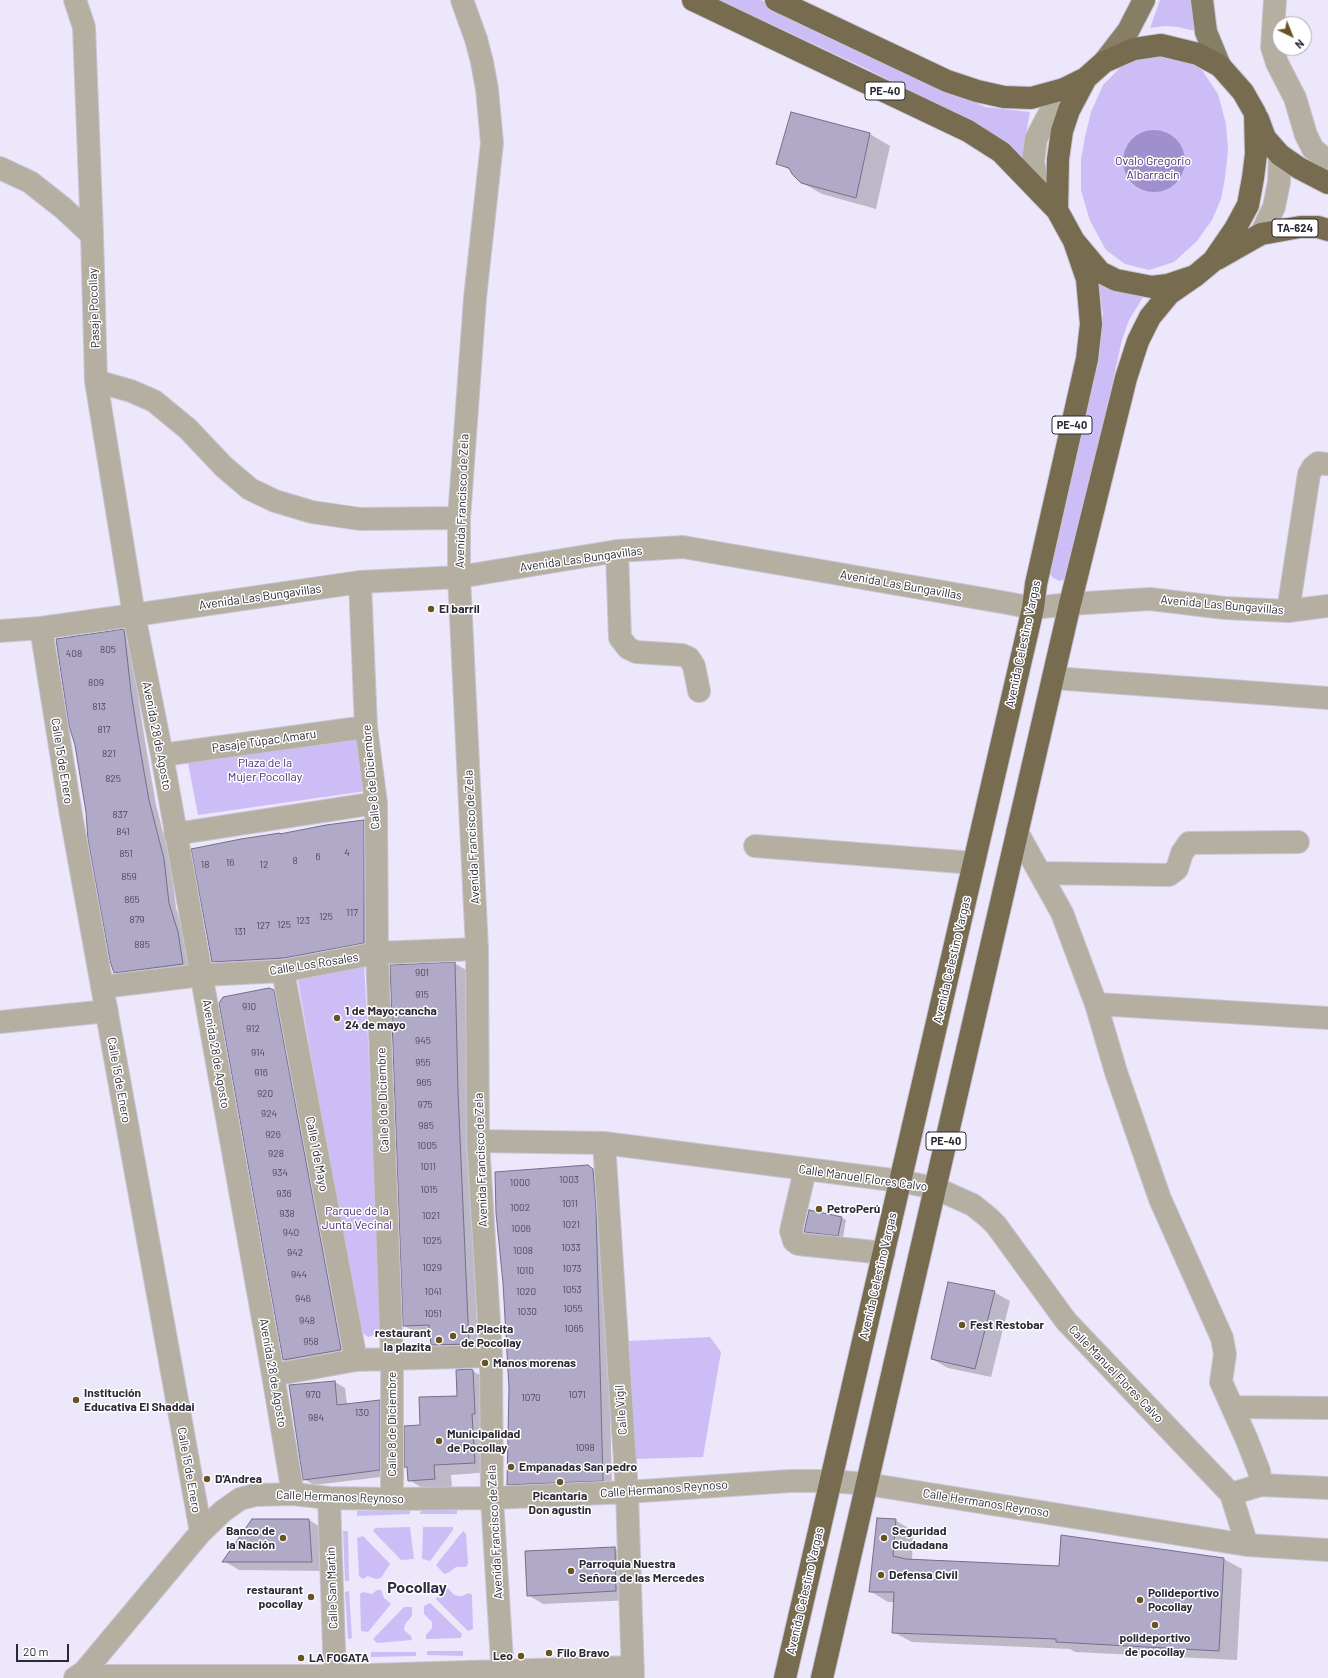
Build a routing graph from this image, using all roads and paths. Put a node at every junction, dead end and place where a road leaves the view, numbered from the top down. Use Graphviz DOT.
graph roads {
  1 [pos="75,0"];
  2 [pos="462,0"];
  3 [pos="693,0"];
  4 [pos="776,0"];
  5 [pos="1144,0"];
  6 [pos="1202,0"];
  7 [pos="1275,0"];
  8 [pos="1104,62"];
  9 [pos="1220,66"];
  10 [pos="1086,78"];
  11 [pos="1064,89"];
  12 [pos="1255,113"];
  13 [pos="1280,155"];
  14 [pos="1328,161"];
  15 [pos="0,168"];
  16 [pos="1328,183"];
  17 [pos="1039,189"];
  18 [pos="1057,210"];
  19 [pos="1328,230"];
  20 [pos="1261,234"];
  21 [pos="92,235"];
  22 [pos="1074,241"];
  23 [pos="1213,261"];
  24 [pos="1194,276"];
  25 [pos="96,381"];
  26 [pos="1328,464"];
  27 [pos="459,518"];
  28 [pos="617,551"];
  29 [pos="459,577"];
  30 [pos="360,582"];
  31 [pos="1070,604"];
  32 [pos="1328,606"];
  33 [pos="1033,608"];
  34 [pos="1288,611"];
  35 [pos="134,615"];
  36 [pos="42,628"];
  37 [pos="0,631"];
  38 [pos="1053,678"];
  39 [pos="699,691"];
  40 [pos="1328,698"];
  41 [pos="366,727"];
  42 [pos="162,755"];
  43 [pos="993,782"];
  44 [pos="1027,788"];
  45 [pos="376,803"];
  46 [pos="1017,832"];
  47 [pos="175,834"];
  48 [pos="1298,842"];
  49 [pos="755,846"];
  50 [pos="974,863"];
  51 [pos="1040,872"];
  52 [pos="477,949"];
  53 [pos="377,953"];
  54 [pos="283,971"];
  55 [pos="202,975"];
  56 [pos="102,987"];
  57 [pos="1096,1004"];
  58 [pos="107,1011"];
  59 [pos="1328,1018"];
  60 [pos="0,1022"];
  61 [pos="478,1141"];
  62 [pos="604,1143"];
  63 [pos="806,1170"];
  64 [pos="900,1181"];
  65 [pos="935,1188"];
  66 [pos="884,1253"];
  67 [pos="491,1356"];
  68 [pos="392,1359"];
  69 [pos="356,1360"];
  70 [pos="273,1375"];
  71 [pos="1233,1407"];
  72 [pos="1328,1408"];
  73 [pos="831,1481"];
  74 [pos="867,1484"];
  75 [pos="1261,1485"];
  76 [pos="1328,1488"];
  77 [pos="627,1492"];
  78 [pos="293,1494"];
  79 [pos="1231,1494"];
  80 [pos="329,1498"];
  81 [pos="492,1498"];
  82 [pos="392,1499"];
  83 [pos="201,1532"];
  84 [pos="1247,1545"];
  85 [pos="1328,1550"];
  86 [pos="633,1672"];
  87 [pos="503,1674"];
  88 [pos="79,1675"];
  89 [pos="335,1677"];
  90 [pos="785,1678"];
  91 [pos="822,1678"];
  1 -- 21 [label="street, Pasaje Pocollay"];
  2 -- 27 [label="street, Avenida Francisco de Zela"];
  3 -- 17 [label="highway, PE-40"];
  4 -- 11 [label="highway"];
  5 -- 8 [label="main road"];
  6 -- 9 [label="main road"];
  7 -- 14 [label="street"];
  8 -- 9 [label="highway"];
  8 -- 10 [label="highway"];
  9 -- 12 [label="highway"];
  10 -- 11 [label="highway"];
  10 -- 18 [label="highway"];
  11 -- 17 [label="street"];
  12 -- 13 [label="highway"];
  12 -- 23 [label="highway"];
  13 -- 16 [label="highway"];
  13 -- 20 [label="street"];
  15 -- 21 [label="street"];
  17 -- 18 [label="highway, PE-40"];
  18 -- 22 [label="highway"];
  19 -- 20 [label="highway, TA-624"];
  20 -- 23 [label="highway, TA-624"];
  21 -- 25 [label="street, Pasaje Pocollay"];
  22 -- 24 [label="highway"];
  22 -- 33 [label="highway, Avenida Celestino Vargas / PE-40"];
  23 -- 24 [label="highway"];
  24 -- 31 [label="highway, PE-40"];
  25 -- 27 [label="street"];
  25 -- 35 [label="street, Pasaje Pocollay"];
  26 -- 34 [label="street"];
  27 -- 29 [label="street, Avenida Francisco de Zela"];
  28 -- 29 [label="street, Avenida Las Bungavillas"];
  28 -- 33 [label="street, Avenida Las Bungavillas"];
  28 -- 39 [label="street"];
  29 -- 30 [label="street, Avenida Las Bungavillas"];
  29 -- 52 [label="street, Avenida Francisco de Zela"];
  30 -- 35 [label="street, Avenida Las Bungavillas"];
  30 -- 41 [label="street, Calle 8 de Diciembre"];
  31 -- 33 [label="street, Avenida Las Bungavillas"];
  31 -- 34 [label="street, Avenida Las Bungavillas"];
  31 -- 38 [label="highway, PE-40"];
  32 -- 34 [label="street, Avenida Las Bungavillas"];
  33 -- 43 [label="highway, Avenida Celestino Vargas / PE-40"];
  35 -- 36 [label="street, Avenida Las Bungavillas"];
  35 -- 42 [label="street, Avenida 28 de Agosto"];
  36 -- 37 [label="street, Avenida Las Bungavillas"];
  36 -- 56 [label="street, Calle 15 de Enero"];
  38 -- 40 [label="street"];
  38 -- 44 [label="highway, PE-40"];
  41 -- 42 [label="street, Pasaje Túpac Amaru"];
  41 -- 45 [label="street, Calle 8 de Diciembre"];
  42 -- 47 [label="street, Avenida 28 de Agosto"];
  43 -- 44 [label="highway"];
  43 -- 50 [label="highway, Avenida Celestino Vargas / PE-40"];
  44 -- 46 [label="highway, PE-40"];
  45 -- 47 [label="street"];
  45 -- 53 [label="street, Calle 8 de Diciembre"];
  46 -- 51 [label="street"];
  46 -- 65 [label="highway, PE-40"];
  47 -- 55 [label="street, Avenida 28 de Agosto"];
  48 -- 51 [label="street"];
  49 -- 50 [label="street"];
  50 -- 64 [label="highway, Avenida Celestino Vargas / PE-40"];
  51 -- 57 [label="street"];
  52 -- 53 [label="street, Calle Los Rosales"];
  52 -- 61 [label="street, Avenida Francisco de Zela"];
  53 -- 54 [label="street, Calle Los Rosales"];
  53 -- 68 [label="street, Calle 8 de Diciembre"];
  54 -- 55 [label="street, Calle Los Rosales"];
  54 -- 69 [label="street, Calle 1 de Mayo"];
  55 -- 56 [label="street, Calle Los Rosales"];
  55 -- 70 [label="street, Avenida 28 de Agosto"];
  56 -- 58 [label="street, Calle 15 de Enero"];
  57 -- 59 [label="street"];
  57 -- 71 [label="street"];
  58 -- 60 [label="street"];
  58 -- 83 [label="street, Calle 15 de Enero"];
  61 -- 62 [label="street, Calle Manuel Flores Calvo"];
  61 -- 67 [label="street, Avenida Francisco de Zela"];
  62 -- 63 [label="street, Calle Manuel Flores Calvo"];
  62 -- 77 [label="street, Calle Vigil"];
  63 -- 64 [label="street, Calle Manuel Flores Calvo"];
  63 -- 66 [label="street"];
  64 -- 65 [label="street, Calle Manuel Flores Calvo"];
  64 -- 66 [label="highway, Avenida Celestino Vargas / PE-40"];
  65 -- 74 [label="highway, PE-40"];
  65 -- 79 [label="street, Calle Manuel Flores Calvo"];
  66 -- 73 [label="highway, Avenida Celestino Vargas / PE-40"];
  67 -- 68 [label="street"];
  67 -- 81 [label="street, Avenida Francisco de Zela"];
  68 -- 69 [label="street"];
  68 -- 82 [label="street, Calle 8 de Diciembre"];
  69 -- 70 [label="street"];
  70 -- 78 [label="street, Avenida 28 de Agosto"];
  71 -- 72 [label="street"];
  71 -- 75 [label="street"];
  73 -- 74 [label="street, Calle Hermanos Reynoso"];
  73 -- 77 [label="street, Calle Hermanos Reynoso"];
  73 -- 90 [label="highway, Avenida Celestino Vargas / PE-40"];
  74 -- 84 [label="street, Calle Hermanos Reynoso"];
  74 -- 91 [label="highway, PE-40"];
  75 -- 76 [label="street"];
  75 -- 79 [label="street"];
  77 -- 81 [label="street, Calle Hermanos Reynoso"];
  77 -- 86 [label="street, Calle Vigil"];
  78 -- 80 [label="street, Calle Hermanos Reynoso"];
  78 -- 83 [label="street, Calle Hermanos Reynoso"];
  79 -- 84 [label="street, Calle Manuel Flores Calvo"];
  80 -- 82 [label="street, Calle Hermanos Reynoso"];
  80 -- 89 [label="street, Calle San Martín"];
  81 -- 82 [label="street, Calle Hermanos Reynoso"];
  81 -- 87 [label="street, Avenida Francisco de Zela"];
  83 -- 88 [label="street, Calle Hermanos Reynoso"];
  84 -- 85 [label="street, Calle Hermanos Reynoso"];
  86 -- 87 [label="street"];
  87 -- 89 [label="street"];
  88 -- 89 [label="street"];
}
